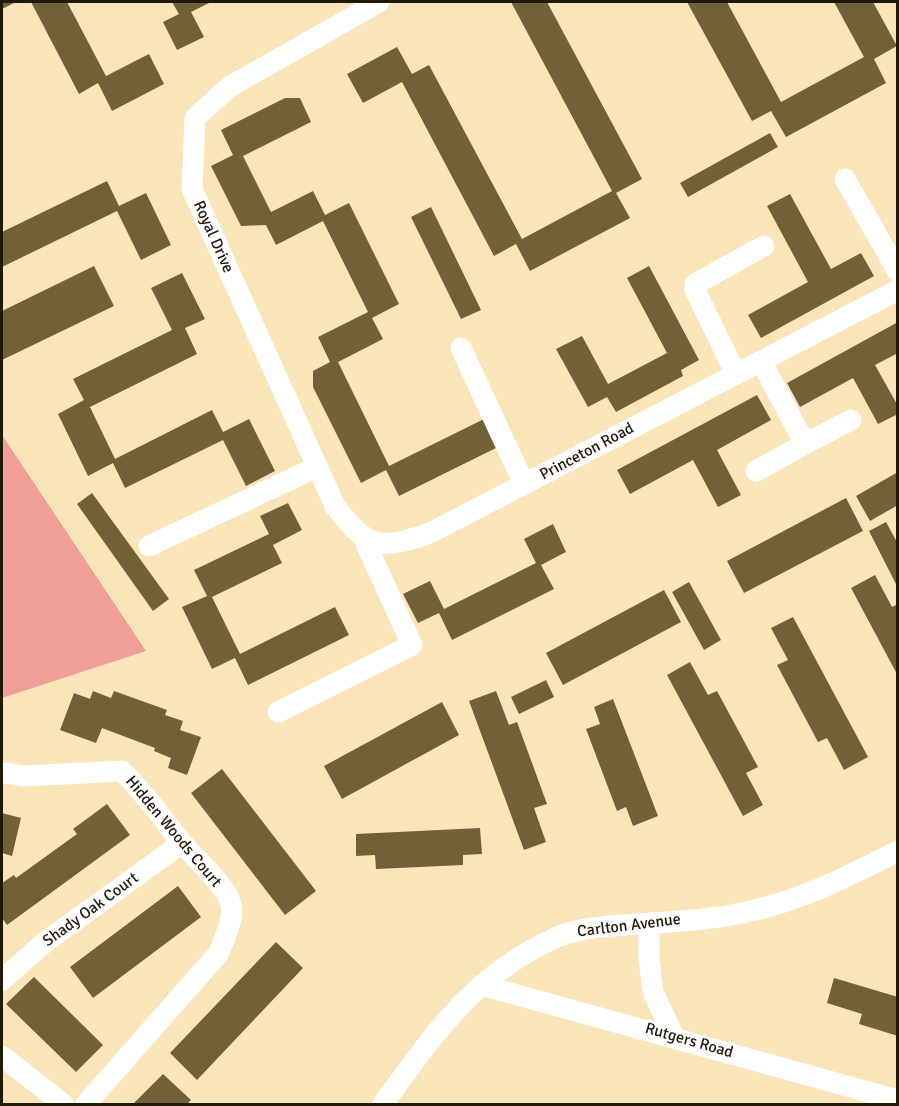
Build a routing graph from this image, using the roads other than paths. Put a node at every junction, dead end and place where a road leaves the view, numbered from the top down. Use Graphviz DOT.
graph roads {
  1 [pos="379,2"];
  2 [pos="846,179"];
  3 [pos="764,246"];
  4 [pos="897,272"];
  5 [pos="897,290"];
  6 [pos="461,348"];
  7 [pos="761,361"];
  8 [pos="736,374"];
  9 [pos="852,420"];
  10 [pos="805,444"];
  11 [pos="313,459"];
  12 [pos="756,471"];
  13 [pos="524,484"];
  14 [pos="362,535"];
  15 [pos="149,546"];
  16 [pos="278,712"];
  17 [pos="2,772"];
  18 [pos="182,843"];
  19 [pos="897,851"];
  20 [pos="649,923"];
  21 [pos="2,980"];
  22 [pos="481,985"];
  23 [pos="674,1036"];
  24 [pos="2,1056"];
  25 [pos="897,1100"];
  26 [pos="63,1104"];
  27 [pos="86,1104"];
  28 [pos="383,1104"];
  1 -- 11 [label="street, Royal Drive"];
  2 -- 4 [label="street"];
  3 -- 8 [label="street"];
  5 -- 7 [label="street, Princeton Road"];
  6 -- 13 [label="street"];
  7 -- 8 [label="street, Princeton Road"];
  7 -- 10 [label="street"];
  8 -- 13 [label="street, Princeton Road"];
  9 -- 10 [label="street"];
  10 -- 12 [label="street"];
  11 -- 14 [label="street, Princeton Road"];
  11 -- 15 [label="street"];
  13 -- 14 [label="street, Princeton Road"];
  14 -- 16 [label="street"];
  17 -- 18 [label="street, Hidden Woods Court"];
  18 -- 21 [label="street, Shady Oak Court"];
  18 -- 27 [label="street, Hidden Woods Court"];
  19 -- 20 [label="street, Carlton Avenue"];
  20 -- 22 [label="street, Carlton Avenue"];
  20 -- 23 [label="street"];
  22 -- 23 [label="street, Rutgers Road"];
  22 -- 28 [label="street, Carlton Avenue"];
  23 -- 25 [label="street, Rutgers Road"];
  24 -- 26 [label="street"];
}
